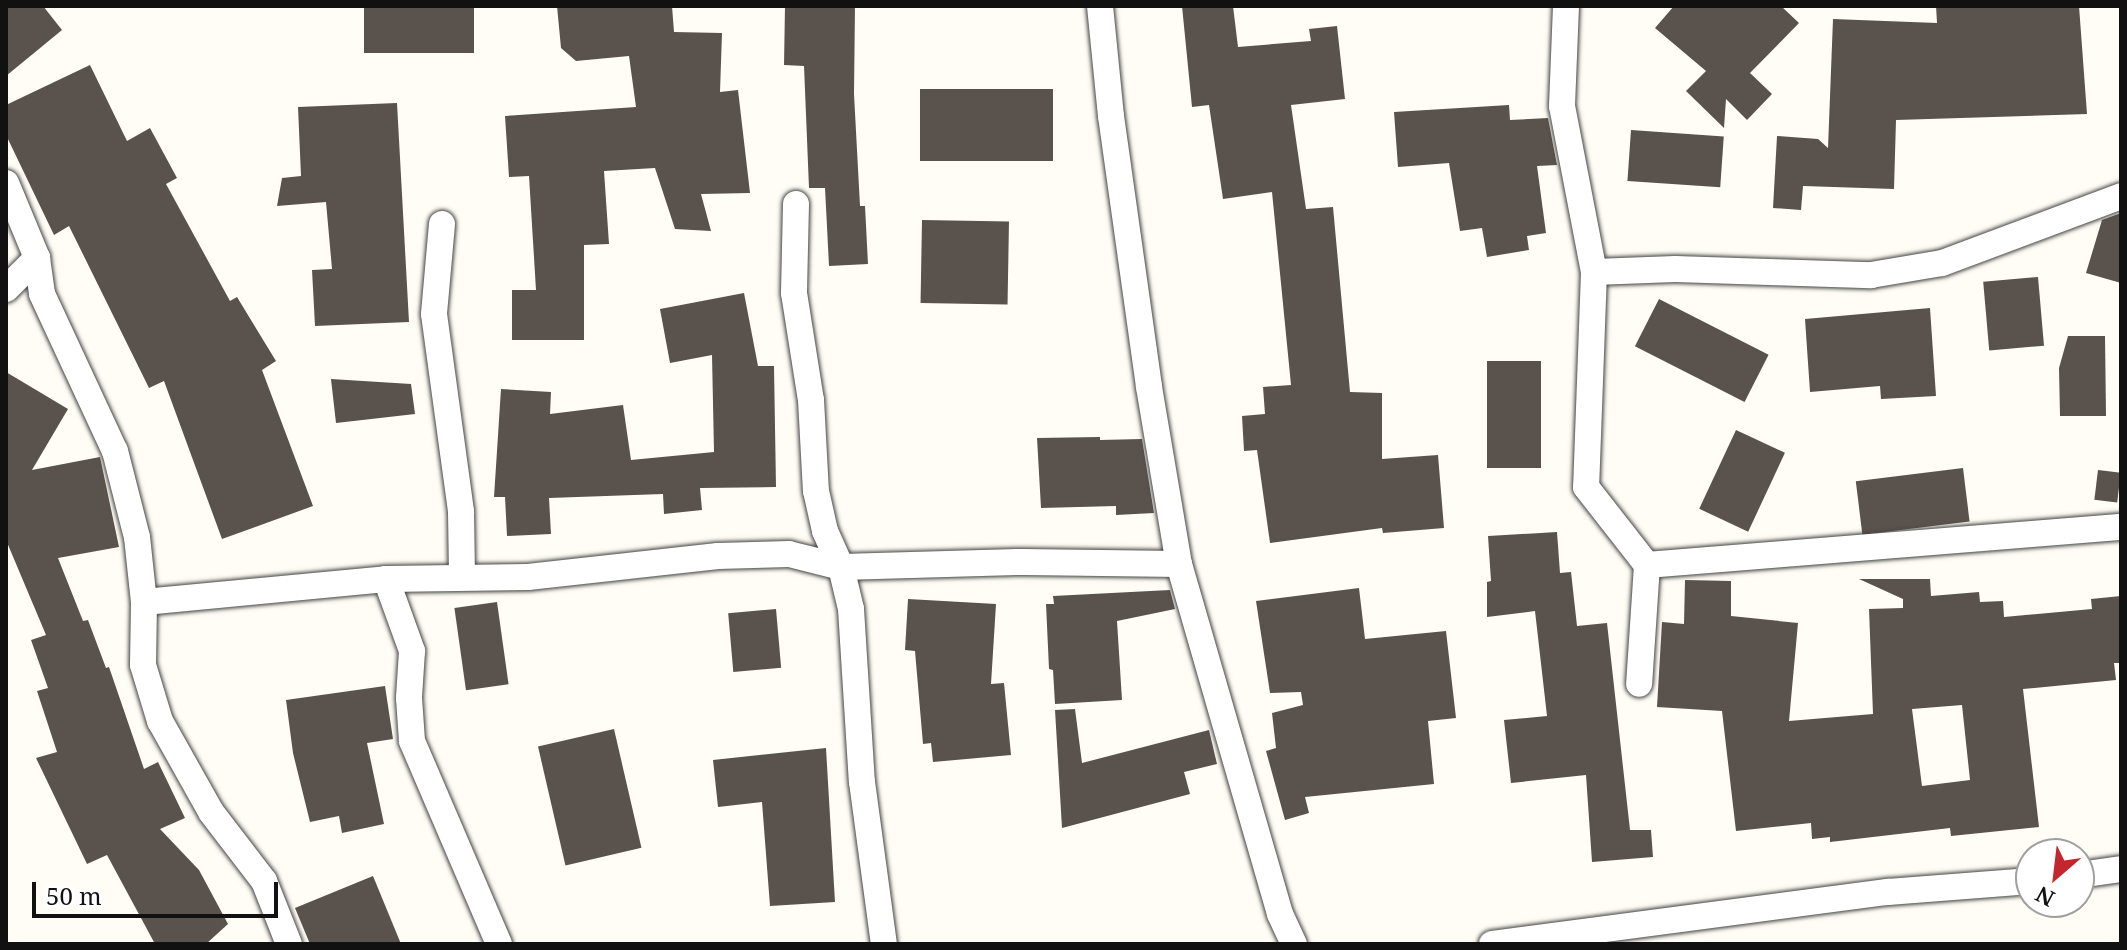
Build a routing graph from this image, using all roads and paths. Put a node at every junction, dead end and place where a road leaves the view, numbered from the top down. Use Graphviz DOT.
graph roads {
  1 [pos="1100,6"];
  2 [pos="1566,6"];
  3 [pos="6,183"];
  4 [pos="2121,196"];
  5 [pos="796,204"];
  6 [pos="442,224"];
  7 [pos="37,258"];
  8 [pos="1594,272"];
  9 [pos="6,289"];
  10 [pos="2121,527"];
  11 [pos="1179,564"];
  12 [pos="1647,565"];
  13 [pos="841,567"];
  14 [pos="462,577"];
  15 [pos="386,579"];
  16 [pos="144,602"];
  17 [pos="1639,684"];
  18 [pos="2121,869"];
  19 [pos="2095,873"];
  20 [pos="2015,882"];
  21 [pos="289,944"];
  22 [pos="499,944"];
  23 [pos="884,944"];
  24 [pos="1294,944"];
  25 [pos="1492,944"];
  1 -- 11 [label="street"];
  2 -- 8 [label="street"];
  3 -- 7 [label="street"];
  4 -- 8 [label="street"];
  5 -- 13 [label="street"];
  6 -- 14 [label="street"];
  7 -- 9 [label="street"];
  7 -- 16 [label="street"];
  8 -- 12 [label="street"];
  10 -- 12 [label="street"];
  11 -- 13 [label="street"];
  11 -- 24 [label="street"];
  12 -- 17 [label="street"];
  13 -- 14 [label="street"];
  13 -- 23 [label="street"];
  14 -- 15 [label="street"];
  15 -- 16 [label="street"];
  15 -- 22 [label="street"];
  16 -- 21 [label="street"];
  18 -- 19 [label="street"];
  20 -- 25 [label="street"];
}
